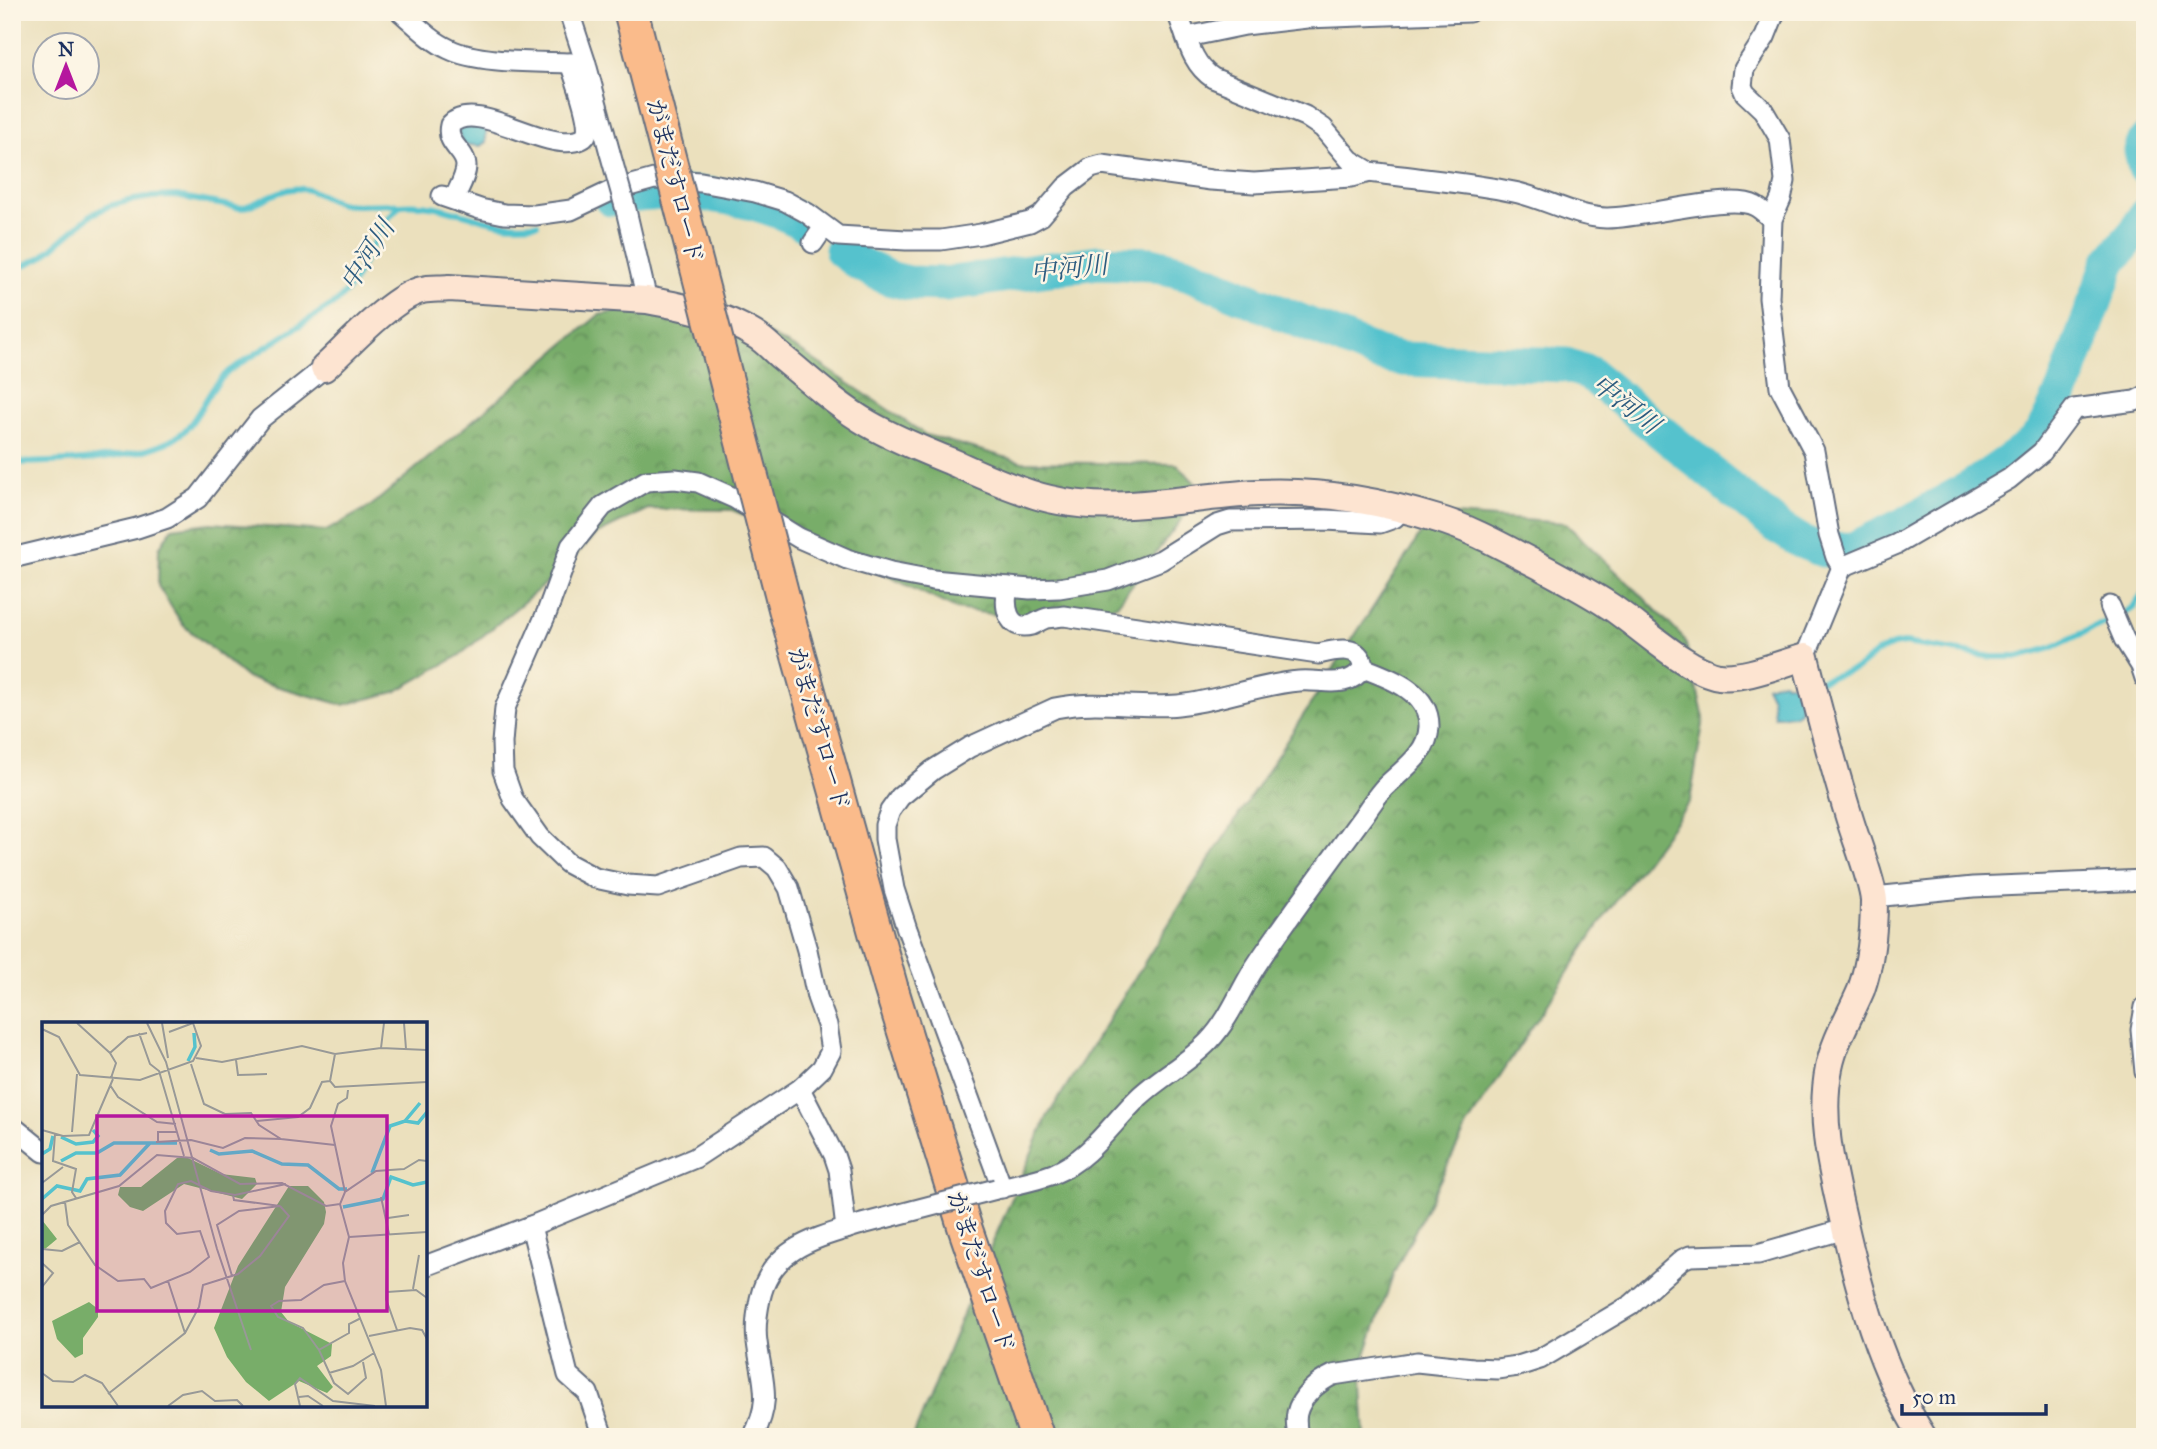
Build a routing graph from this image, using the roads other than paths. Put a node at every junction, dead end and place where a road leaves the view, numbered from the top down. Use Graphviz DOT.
graph roads {
  1 [pos="401,12"];
  2 [pos="569,12"];
  3 [pos="631,12"];
  4 [pos="1177,12"];
  5 [pos="1469,12"];
  6 [pos="1775,12"];
  7 [pos="1187,37"];
  8 [pos="578,63"];
  9 [pos="1370,172"];
  10 [pos="1772,219"];
  11 [pos="647,300"];
  12 [pos="324,368"];
  13 [pos="2145,396"];
  14 [pos="1404,508"];
  15 [pos="12,558"];
  16 [pos="1839,562"];
  17 [pos="1008,587"];
  18 [pos="2113,614"];
  19 [pos="1805,657"];
  20 [pos="1363,668"];
  21 [pos="2145,678"];
  22 [pos="2145,880"];
  23 [pos="1874,897"];
  24 [pos="2145,1007"];
  25 [pos="2145,1072"];
  26 [pos="800,1089"];
  27 [pos="12,1126"];
  28 [pos="42,1150"];
  29 [pos="999,1189"];
  30 [pos="531,1226"];
  31 [pos="854,1226"];
  32 [pos="1845,1229"];
  33 [pos="427,1265"];
  34 [pos="603,1437"];
  35 [pos="753,1437"];
  36 [pos="1037,1437"];
  37 [pos="1298,1437"];
  38 [pos="1923,1437"];
  1 -- 8 [label="street"];
  2 -- 8 [label="street"];
  3 -- 36 [label="highway, がまだすロード, bridge"];
  4 -- 7 [label="street"];
  5 -- 7 [label="street"];
  6 -- 10 [label="street"];
  7 -- 9 [label="street"];
  8 -- 9 [label="street"];
  8 -- 11 [label="street, bridge"];
  9 -- 10 [label="street"];
  10 -- 16 [label="street"];
  11 -- 12 [label="street"];
  11 -- 14 [label="street"];
  12 -- 15 [label="street"];
  13 -- 16 [label="street"];
  14 -- 17 [label="street"];
  14 -- 19 [label="street"];
  16 -- 19 [label="street"];
  17 -- 20 [label="street"];
  17 -- 26 [label="street"];
  18 -- 21 [label="street"];
  19 -- 23 [label="street"];
  20 -- 29 [label="street"];
  20 -- 29 [label="street"];
  22 -- 23 [label="street"];
  23 -- 32 [label="street"];
  24 -- 25 [label="street"];
  26 -- 30 [label="street"];
  26 -- 31 [label="street"];
  27 -- 28 [label="street"];
  29 -- 31 [label="street, bridge"];
  30 -- 33 [label="street"];
  30 -- 34 [label="street"];
  31 -- 35 [label="street"];
  32 -- 37 [label="street"];
  32 -- 38 [label="street"];
}
